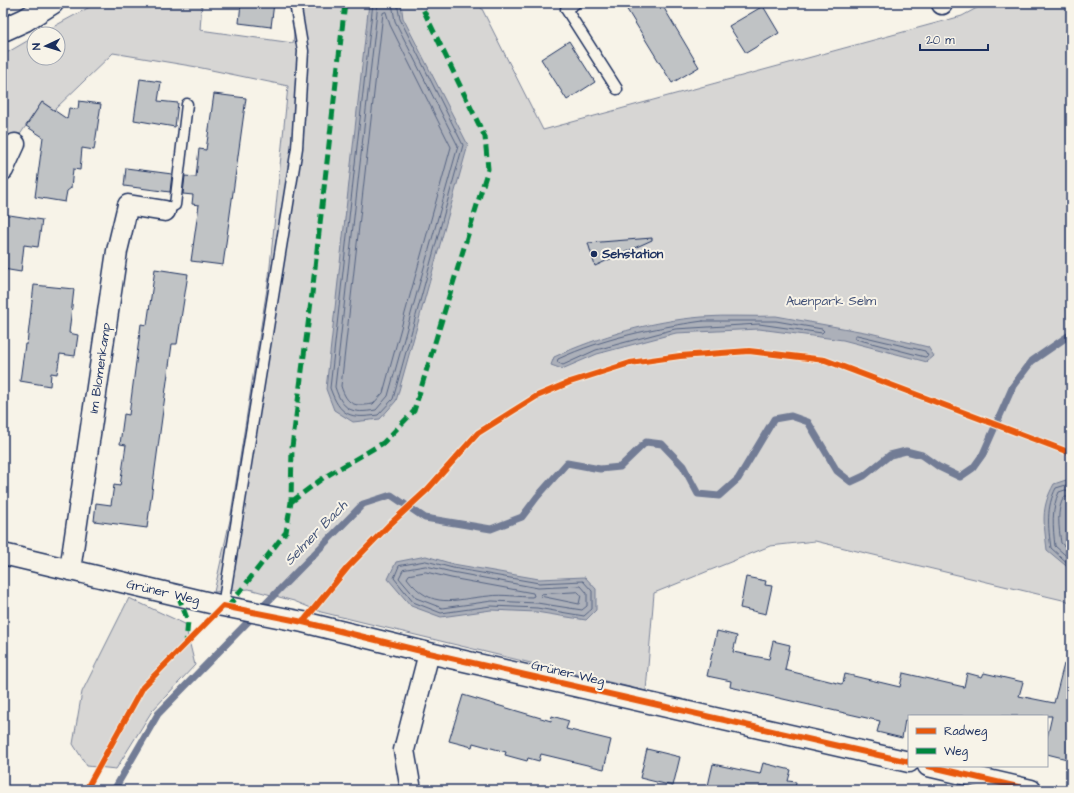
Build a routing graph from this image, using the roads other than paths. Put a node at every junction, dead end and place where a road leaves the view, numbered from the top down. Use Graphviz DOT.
graph roads {
  1 [pos="52,3"];
  2 [pos="295,3"];
  3 [pos="576,3"];
  4 [pos="3,30"];
  5 [pos="617,89"];
  6 [pos="187,104"];
  7 [pos="15,144"];
  8 [pos="3,170"];
  9 [pos="165,210"];
  10 [pos="3,554"];
  11 [pos="70,570"];
  12 [pos="228,607"];
  13 [pos="429,653"];
  14 [pos="908,762"];
  15 [pos="932,767"];
  16 [pos="411,790"];
  17 [pos="1031,790"];
  1 -- 4 [label="main road"];
  2 -- 12 [label="lane"];
  3 -- 5 [label="lane"];
  6 -- 9 [label="lane"];
  7 -- 8 [label="street"];
  9 -- 11 [label="street, Im Blomenkamp"];
  10 -- 11 [label="street, Grüner Weg"];
  11 -- 12 [label="street, Grüner Weg"];
  12 -- 13 [label="street, Grüner Weg"];
  13 -- 14 [label="street, Grüner Weg"];
  13 -- 16 [label="street"];
  15 -- 17 [label="street"];
}
